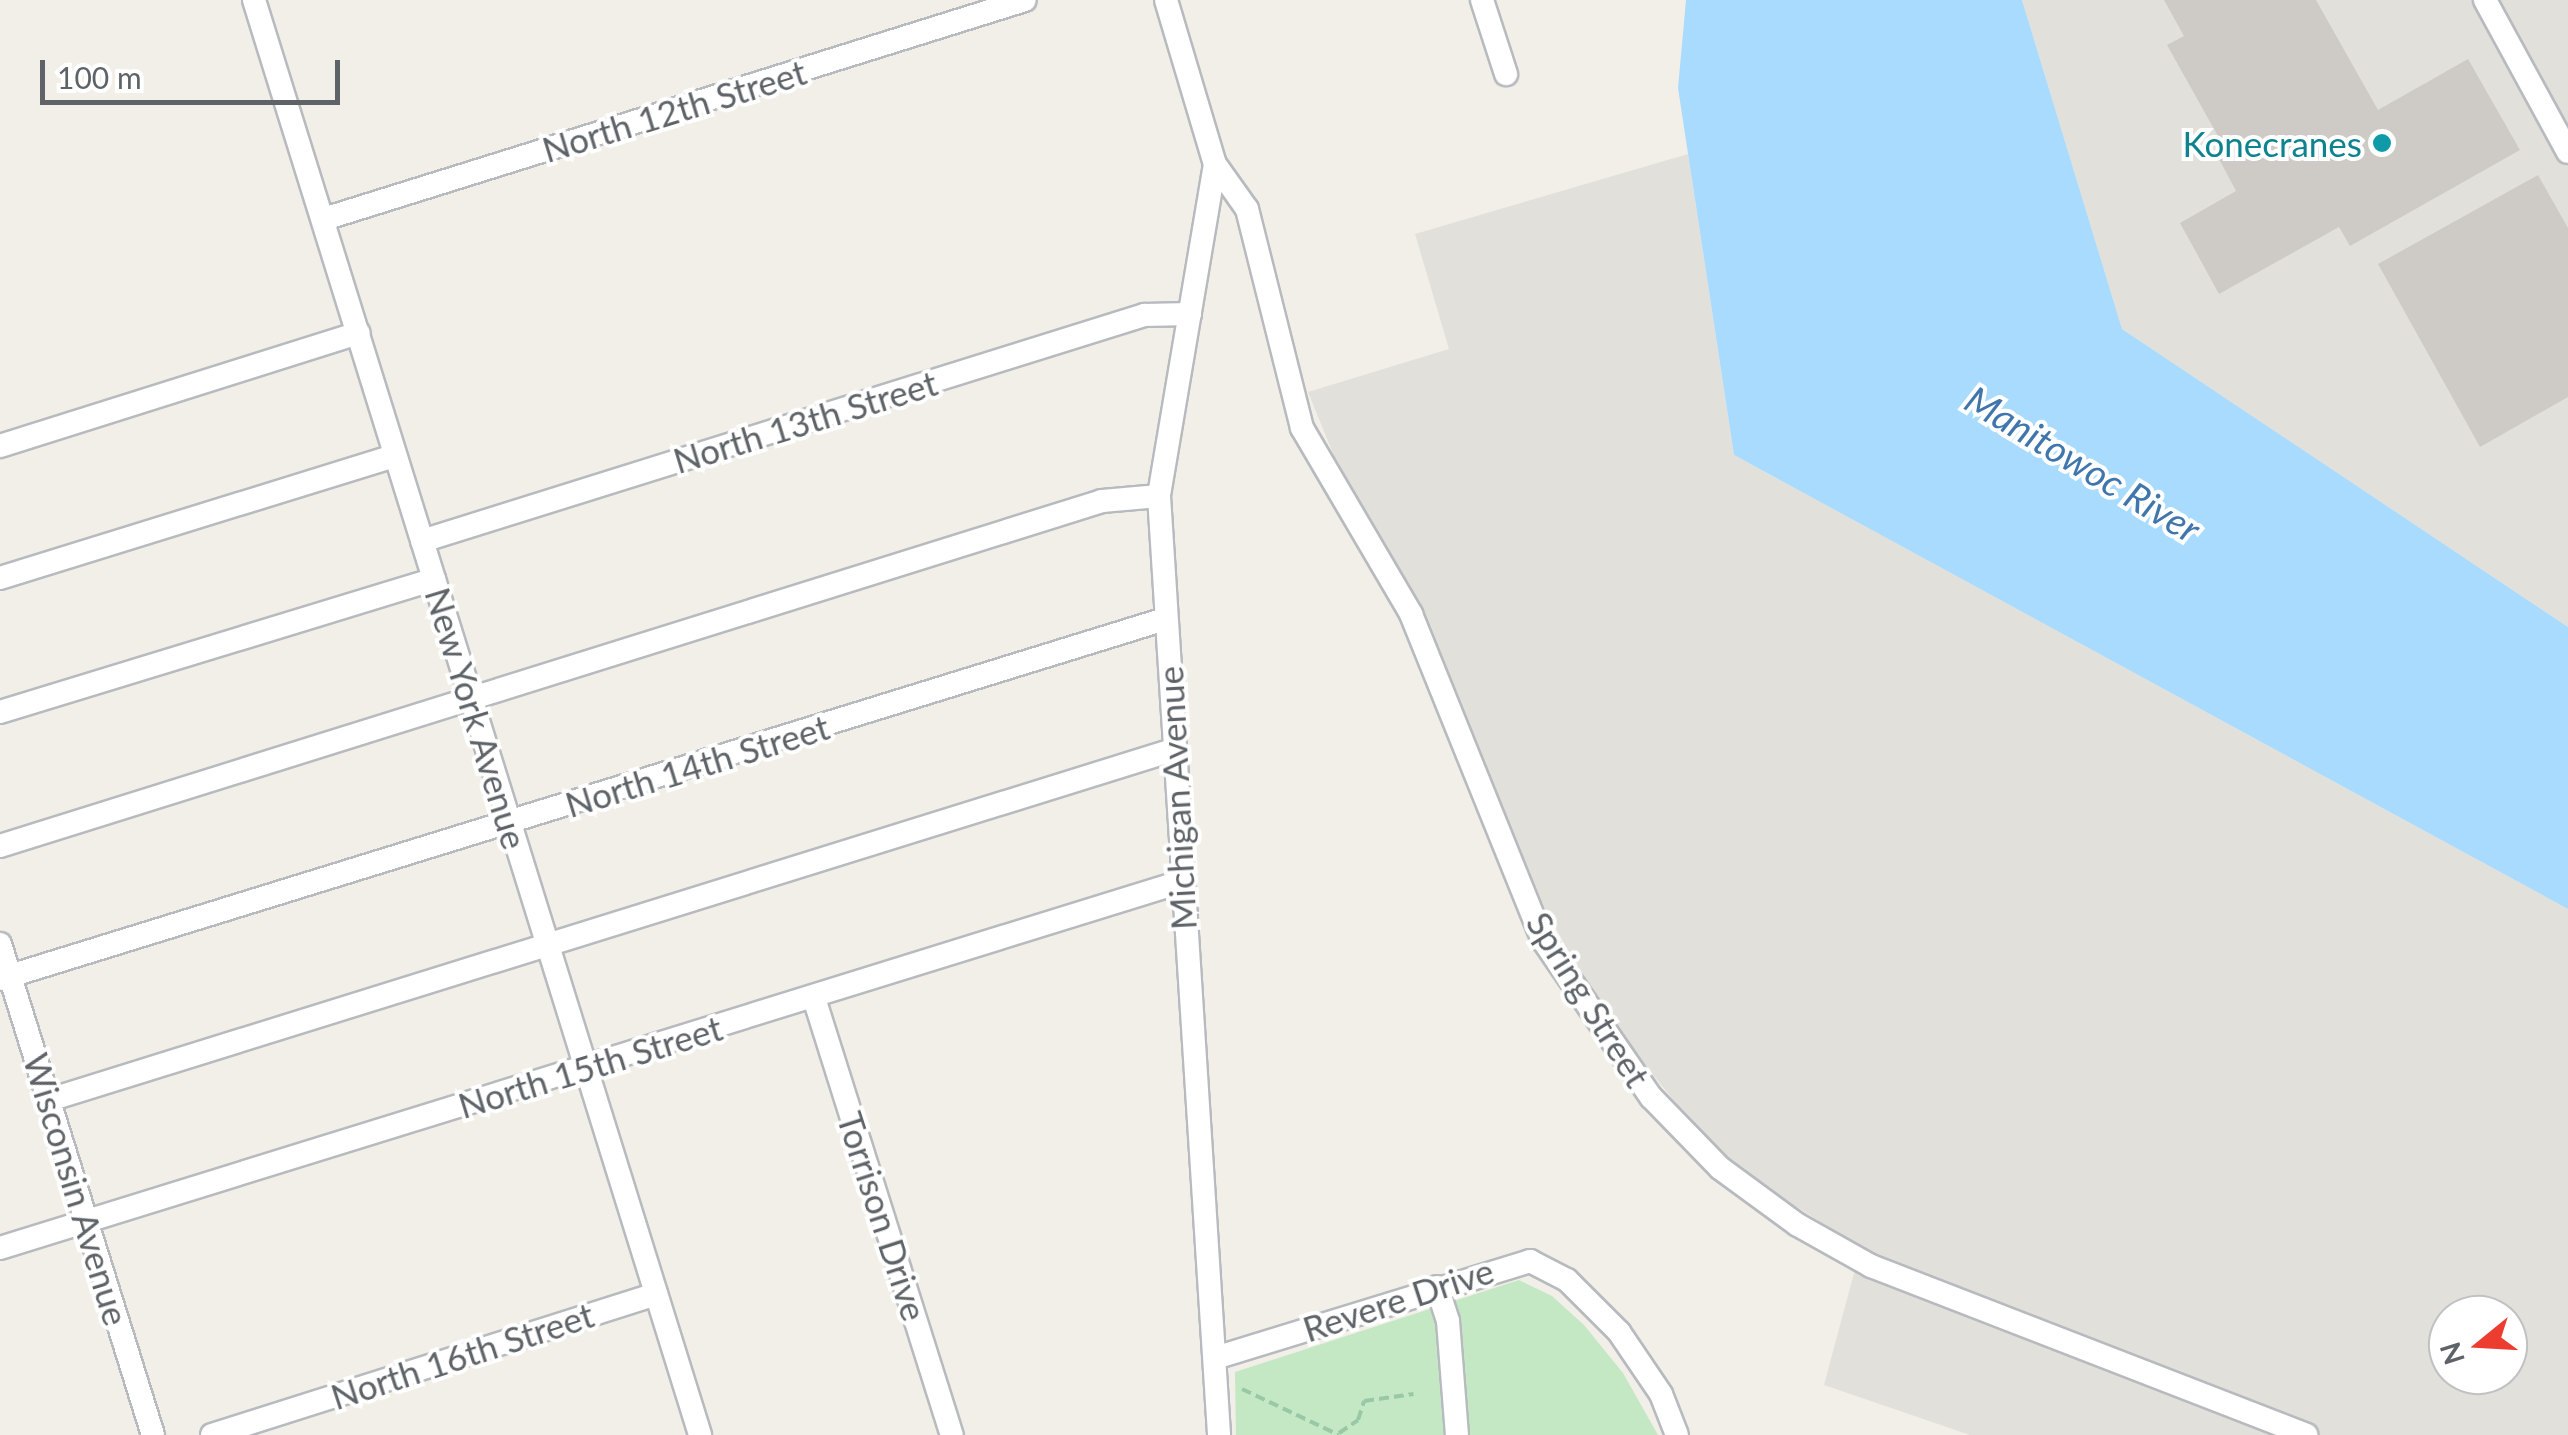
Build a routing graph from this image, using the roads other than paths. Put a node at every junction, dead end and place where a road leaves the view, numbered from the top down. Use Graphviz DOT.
graph roads {
  1 [pos="254,0"];
  2 [pos="1025,0"];
  3 [pos="1166,0"];
  4 [pos="1482,0"];
  5 [pos="2485,0"];
  6 [pos="1506,74"];
  7 [pos="2568,152"];
  8 [pos="1215,164"];
  9 [pos="324,219"];
  10 [pos="1190,314"];
  11 [pos="358,333"];
  12 [pos="0,446"];
  13 [pos="395,456"];
  14 [pos="1159,496"];
  15 [pos="422,541"];
  16 [pos="0,578"];
  17 [pos="434,579"];
  18 [pos="1165,620"];
  19 [pos="472,701"];
  20 [pos="0,712"];
  21 [pos="1173,750"];
  22 [pos="509,823"];
  23 [pos="0,846"];
  24 [pos="1180,882"];
  25 [pos="0,944"];
  26 [pos="547,944"];
  27 [pos="5,978"];
  28 [pos="814,998"];
  29 [pos="585,1067"];
  30 [pos="49,1100"];
  31 [pos="88,1220"];
  32 [pos="0,1248"];
  33 [pos="1437,1287"];
  34 [pos="656,1294"];
  35 [pos="1215,1358"];
  36 [pos="153,1435"];
  37 [pos="212,1435"];
  38 [pos="700,1435"];
  39 [pos="952,1435"];
  40 [pos="1218,1435"];
  41 [pos="1457,1435"];
  42 [pos="1676,1435"];
  43 [pos="2306,1435"];
  1 -- 9 [label="street, New York Avenue"];
  2 -- 9 [label="street, North 12th Street"];
  3 -- 8 [label="street"];
  4 -- 6 [label="street"];
  5 -- 7 [label="street"];
  8 -- 10 [label="street, Michigan Avenue"];
  8 -- 43 [label="street, Spring Street"];
  9 -- 11 [label="street, New York Avenue"];
  10 -- 14 [label="street, Michigan Avenue"];
  10 -- 15 [label="street, North 13th Street"];
  11 -- 12 [label="street"];
  11 -- 13 [label="street, New York Avenue"];
  13 -- 15 [label="street, New York Avenue"];
  13 -- 16 [label="street"];
  14 -- 18 [label="street, Michigan Avenue"];
  14 -- 19 [label="street"];
  15 -- 17 [label="street, New York Avenue"];
  17 -- 19 [label="street, New York Avenue"];
  17 -- 20 [label="street"];
  18 -- 21 [label="street, Michigan Avenue"];
  18 -- 22 [label="street, North 14th Street"];
  19 -- 22 [label="street, New York Avenue"];
  19 -- 23 [label="street"];
  21 -- 24 [label="street, Michigan Avenue"];
  21 -- 26 [label="street"];
  22 -- 26 [label="street, New York Avenue"];
  22 -- 27 [label="street, North 14th Street"];
  24 -- 28 [label="street, North 15th Street"];
  24 -- 35 [label="street, Michigan Avenue"];
  25 -- 27 [label="street, Wisconsin Avenue"];
  26 -- 29 [label="street, New York Avenue"];
  26 -- 30 [label="street"];
  27 -- 30 [label="street, Wisconsin Avenue"];
  28 -- 29 [label="street, North 15th Street"];
  28 -- 39 [label="street, Torrison Drive"];
  29 -- 31 [label="street, North 15th Street"];
  29 -- 34 [label="street, New York Avenue"];
  30 -- 31 [label="street, Wisconsin Avenue"];
  31 -- 32 [label="street, North 15th Street"];
  31 -- 36 [label="street, Wisconsin Avenue"];
  33 -- 35 [label="street, Revere Drive"];
  33 -- 41 [label="street"];
  33 -- 42 [label="street, Revere Drive"];
  34 -- 37 [label="street, North 16th Street"];
  34 -- 38 [label="street, New York Avenue"];
  35 -- 40 [label="street, Michigan Avenue"];
}
